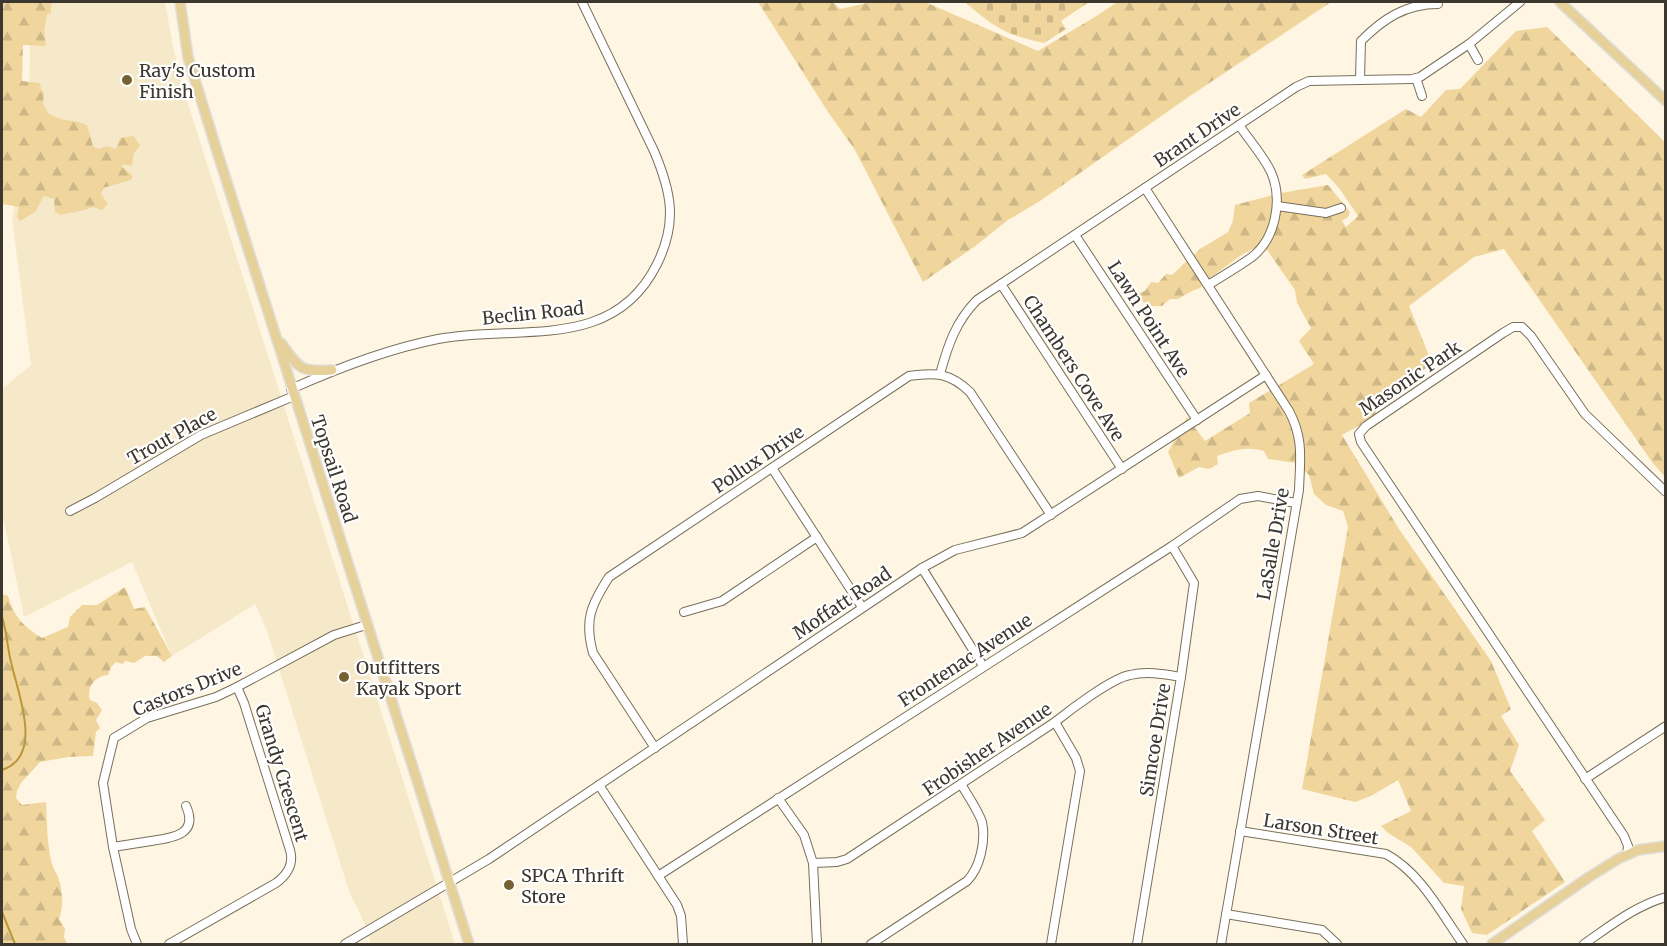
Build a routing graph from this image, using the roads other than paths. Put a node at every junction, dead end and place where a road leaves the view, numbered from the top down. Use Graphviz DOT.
graph roads {
  1 [pos="180,2"];
  2 [pos="582,2"];
  3 [pos="1520,2"];
  4 [pos="1560,2"];
  5 [pos="1438,4"];
  6 [pos="1469,44"];
  7 [pos="1478,60"];
  8 [pos="1416,78"];
  9 [pos="1360,79"];
  10 [pos="1422,96"];
  11 [pos="1665,101"];
  12 [pos="1239,125"];
  13 [pos="1145,188"];
  14 [pos="1277,206"];
  15 [pos="1341,208"];
  16 [pos="1075,235"];
  17 [pos="1001,284"];
  18 [pos="1208,285"];
  19 [pos="277,337"];
  20 [pos="332,370"];
  21 [pos="940,374"];
  22 [pos="1266,375"];
  23 [pos="292,392"];
  24 [pos="1197,420"];
  25 [pos="772,468"];
  26 [pos="1122,469"];
  27 [pos="1665,492"];
  28 [pos="1296,502"];
  29 [pos="70,511"];
  30 [pos="1051,515"];
  31 [pos="817,537"];
  32 [pos="1172,546"];
  33 [pos="922,568"];
  34 [pos="862,607"];
  35 [pos="684,612"];
  36 [pos="366,625"];
  37 [pos="983,666"];
  38 [pos="1181,677"];
  39 [pos="237,687"];
  40 [pos="1055,723"];
  41 [pos="1665,726"];
  42 [pos="655,748"];
  43 [pos="1585,779"];
  44 [pos="961,784"];
  45 [pos="599,785"];
  46 [pos="778,798"];
  47 [pos="186,806"];
  48 [pos="1240,831"];
  49 [pos="1665,846"];
  50 [pos="113,847"];
  51 [pos="1627,855"];
  52 [pos="813,863"];
  53 [pos="658,876"];
  54 [pos="448,883"];
  55 [pos="1665,897"];
  56 [pos="1226,914"];
  57 [pos="137,945"];
  58 [pos="169,945"];
  59 [pos="345,945"];
  60 [pos="469,945"];
  61 [pos="683,945"];
  62 [pos="817,945"];
  63 [pos="871,945"];
  64 [pos="1051,945"];
  65 [pos="1137,945"];
  66 [pos="1221,945"];
  67 [pos="1337,945"];
  68 [pos="1463,945"];
  69 [pos="1492,945"];
  70 [pos="1584,945"];
  1 -- 19 [label="main road, Topsail Road"];
  2 -- 20 [label="street, Beclin Road"];
  3 -- 6 [label="street"];
  4 -- 11 [label="main road"];
  5 -- 9 [label="street"];
  6 -- 7 [label="street"];
  6 -- 8 [label="street"];
  8 -- 9 [label="street, Brant Drive"];
  8 -- 10 [label="street"];
  9 -- 12 [label="street, Brant Drive"];
  12 -- 13 [label="street, Brant Drive"];
  12 -- 14 [label="street"];
  13 -- 16 [label="street, Brant Drive"];
  13 -- 18 [label="street, LaSalle Drive"];
  14 -- 15 [label="street"];
  14 -- 18 [label="street"];
  16 -- 17 [label="street, Brant Drive"];
  16 -- 24 [label="street, Lawn Point Ave"];
  17 -- 21 [label="street, Brant Drive"];
  17 -- 26 [label="street, Chambers Cove Ave"];
  18 -- 22 [label="street, LaSalle Drive"];
  19 -- 20 [label="main road"];
  19 -- 23 [label="main road, Topsail Road"];
  20 -- 23 [label="street, Beclin Road"];
  21 -- 25 [label="street, Pollux Drive"];
  21 -- 30 [label="street"];
  22 -- 24 [label="street, Moffatt Road"];
  22 -- 28 [label="street, LaSalle Drive"];
  23 -- 29 [label="street, Trout Place"];
  23 -- 36 [label="main road, Topsail Road"];
  24 -- 26 [label="street, Moffatt Road"];
  25 -- 31 [label="street"];
  25 -- 42 [label="street, Pollux Drive"];
  26 -- 30 [label="street, Moffatt Road"];
  27 -- 43 [label="street, Masonic Park"];
  28 -- 32 [label="street, Frontenac Avenue"];
  28 -- 48 [label="street, LaSalle Drive"];
  30 -- 33 [label="street, Moffatt Road"];
  31 -- 34 [label="street"];
  31 -- 35 [label="street"];
  32 -- 37 [label="street, Frontenac Avenue"];
  32 -- 38 [label="street, Simcoe Drive"];
  33 -- 34 [label="street, Moffatt Road"];
  33 -- 37 [label="street"];
  34 -- 42 [label="street, Moffatt Road"];
  36 -- 39 [label="street, Castors Drive"];
  36 -- 54 [label="main road, Topsail Road"];
  37 -- 46 [label="street, Frontenac Avenue"];
  38 -- 40 [label="street, Frobisher Avenue"];
  38 -- 65 [label="street, Simcoe Drive"];
  39 -- 50 [label="street, Castors Drive"];
  39 -- 58 [label="street, Grandy Crescent"];
  40 -- 44 [label="street, Frobisher Avenue"];
  40 -- 64 [label="street"];
  41 -- 43 [label="street"];
  42 -- 45 [label="street, Moffatt Road"];
  43 -- 51 [label="street, Masonic Park"];
  44 -- 52 [label="street, Frobisher Avenue"];
  44 -- 63 [label="street"];
  45 -- 53 [label="street"];
  45 -- 54 [label="street, Moffatt Road"];
  46 -- 52 [label="street"];
  46 -- 53 [label="street, Frontenac Avenue"];
  47 -- 50 [label="street"];
  48 -- 56 [label="street, LaSalle Drive"];
  48 -- 68 [label="street, Larson Street"];
  49 -- 51 [label="main road"];
  50 -- 57 [label="street, Castors Drive"];
  51 -- 69 [label="main road"];
  52 -- 62 [label="street"];
  53 -- 61 [label="street"];
  54 -- 59 [label="street, Moffatt Road"];
  54 -- 60 [label="main road, Topsail Road"];
  55 -- 70 [label="street"];
  56 -- 66 [label="street, LaSalle Drive"];
  56 -- 67 [label="street"];
}
